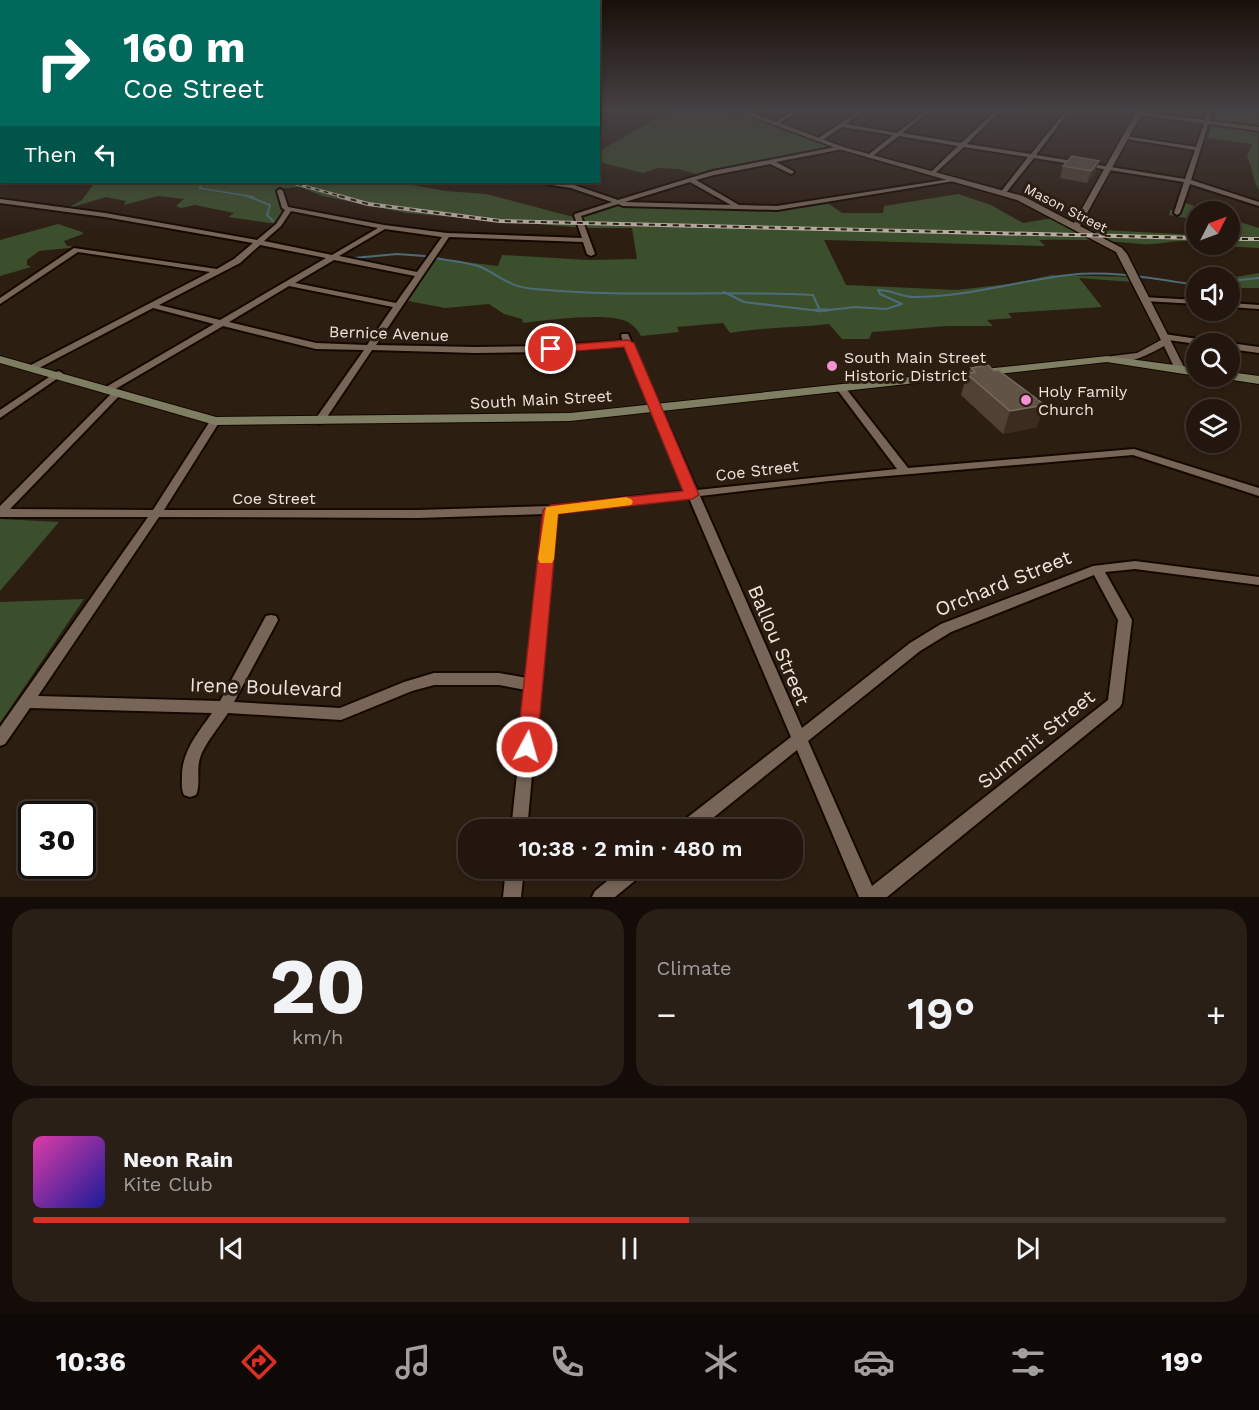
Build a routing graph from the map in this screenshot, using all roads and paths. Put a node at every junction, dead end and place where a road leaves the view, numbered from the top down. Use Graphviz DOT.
graph roads {
  1 [pos="825,151"];
  2 [pos="851,151"];
  3 [pos="876,151"];
  4 [pos="956,151"];
  5 [pos="1000,151"];
  6 [pos="1037,151"];
  7 [pos="1117,151"];
  8 [pos="1197,151"];
  9 [pos="870,156"];
  10 [pos="1033,156"];
  11 [pos="769,161"];
  12 [pos="1108,168"];
  13 [pos="791,172"];
  14 [pos="933,173"];
  15 [pos="691,180"];
  16 [pos="957,180"];
  17 [pos="1187,181"];
  18 [pos="552,183"];
  19 [pos="280,191"];
  20 [pos="1003,193"];
  21 [pos="0,201"];
  22 [pos="618,202"];
  23 [pos="1259,204"];
  24 [pos="739,207"];
  25 [pos="289,209"];
  26 [pos="1177,213"];
  27 [pos="384,227"];
  28 [pos="1076,227"];
  29 [pos="447,235"];
  30 [pos="585,240"];
  31 [pos="260,241"];
  32 [pos="591,254"];
  33 [pos="335,258"];
  34 [pos="218,272"];
  35 [pos="419,275"];
  36 [pos="289,284"];
  37 [pos="1145,299"];
  38 [pos="1186,301"];
  39 [pos="0,302"];
  40 [pos="1240,305"];
  41 [pos="153,306"];
  42 [pos="398,306"];
  43 [pos="1259,306"];
  44 [pos="222,323"];
  45 [pos="1165,339"];
  46 [pos="627,340"];
  47 [pos="1186,341"];
  48 [pos="368,347"];
  49 [pos="1240,347"];
  50 [pos="1259,350"];
  51 [pos="1107,358"];
  52 [pos="0,359"];
  53 [pos="34,367"];
  54 [pos="1180,369"];
  55 [pos="1186,370"];
  56 [pos="58,374"];
  57 [pos="1240,377"];
  58 [pos="1259,380"];
  59 [pos="841,388"];
  60 [pos="114,390"];
  61 [pos="656,408"];
  62 [pos="0,415"];
  63 [pos="215,421"];
  64 [pos="319,421"];
  65 [pos="905,472"];
  66 [pos="1259,492"];
  67 [pos="692,495"];
  68 [pos="551,510"];
  69 [pos="0,513"];
  70 [pos="155,514"];
  71 [pos="1097,569"];
  72 [pos="1259,581"];
  73 [pos="271,620"];
  74 [pos="533,685"];
  75 [pos="26,702"];
  76 [pos="224,707"];
  77 [pos="0,739"];
  78 [pos="798,739"];
  79 [pos="190,790"];
  80 [pos="520,819"];
  81 [pos="699,819"];
  82 [pos="514,879"];
  83 [pos="623,879"];
  84 [pos="512,897"];
  85 [pos="601,897"];
  86 [pos="868,897"];
  87 [pos="873,897"];
  1 -- 11 [label="street"];
  2 -- 9 [label="street, Mason Street"];
  3 -- 9 [label="street"];
  4 -- 14 [label="street"];
  5 -- 10 [label="street"];
  6 -- 10 [label="street"];
  7 -- 12 [label="street"];
  8 -- 17 [label="street"];
  9 -- 14 [label="street, Mason Street"];
  10 -- 12 [label="street"];
  10 -- 20 [label="street"];
  11 -- 13 [label="street"];
  11 -- 15 [label="street"];
  12 -- 17 [label="street"];
  12 -- 28 [label="street"];
  14 -- 16 [label="street, Mason Street"];
  15 -- 22 [label="street"];
  15 -- 24 [label="street"];
  16 -- 20 [label="street, Mason Street"];
  16 -- 24 [label="street"];
  17 -- 23 [label="street"];
  17 -- 26 [label="street"];
  18 -- 22 [label="street"];
  19 -- 25 [label="street"];
  20 -- 28 [label="street, Mason Street"];
  21 -- 31 [label="street"];
  22 -- 24 [label="street"];
  22 -- 30 [label="street"];
  25 -- 27 [label="street"];
  25 -- 31 [label="street"];
  27 -- 29 [label="street"];
  27 -- 33 [label="street"];
  28 -- 37 [label="street, Mason Street"];
  29 -- 30 [label="street"];
  29 -- 35 [label="street"];
  30 -- 32 [label="street"];
  31 -- 33 [label="street"];
  31 -- 34 [label="street"];
  33 -- 35 [label="street"];
  33 -- 36 [label="street"];
  34 -- 39 [label="street"];
  34 -- 41 [label="street"];
  35 -- 42 [label="street"];
  36 -- 42 [label="street"];
  36 -- 44 [label="street"];
  37 -- 38 [label="street"];
  37 -- 45 [label="street, Mason Street"];
  40 -- 43 [label="street"];
  41 -- 44 [label="street, Bernice Avenue"];
  41 -- 53 [label="street"];
  42 -- 48 [label="street"];
  44 -- 48 [label="street, Bernice Avenue"];
  44 -- 60 [label="street"];
  45 -- 47 [label="street"];
  45 -- 51 [label="street"];
  45 -- 54 [label="street, Mason Street"];
  46 -- 48 [label="street, Bernice Avenue"];
  46 -- 61 [label="street, Ballou Street"];
  48 -- 64 [label="street"];
  49 -- 50 [label="street"];
  51 -- 54 [label="main road, South Main Street"];
  51 -- 59 [label="main road, South Main Street"];
  52 -- 53 [label="main road, South Main Street"];
  53 -- 56 [label="main road, South Main Street"];
  54 -- 55 [label="main road, South Main Street"];
  56 -- 60 [label="main road, South Main Street"];
  56 -- 62 [label="street"];
  57 -- 58 [label="main road"];
  59 -- 61 [label="main road, South Main Street"];
  59 -- 65 [label="street"];
  60 -- 63 [label="main road, South Main Street"];
  60 -- 69 [label="street"];
  61 -- 64 [label="main road, South Main Street"];
  61 -- 67 [label="street, Ballou Street"];
  63 -- 64 [label="main road, South Main Street"];
  63 -- 70 [label="street"];
  65 -- 66 [label="street, Coe Street"];
  65 -- 67 [label="street, Coe Street"];
  67 -- 68 [label="street, Coe Street"];
  67 -- 78 [label="street, Ballou Street"];
  68 -- 70 [label="street, Coe Street"];
  68 -- 74 [label="street"];
  69 -- 70 [label="street, Coe Street"];
  70 -- 75 [label="street"];
  71 -- 72 [label="street, Orchard Street"];
  71 -- 78 [label="street, Orchard Street"];
  71 -- 87 [label="street, Summit Street"];
  73 -- 76 [label="street"];
  74 -- 76 [label="street, Irene Boulevard"];
  74 -- 80 [label="street"];
  75 -- 76 [label="street, Irene Boulevard"];
  75 -- 77 [label="street"];
  76 -- 79 [label="street"];
  78 -- 81 [label="street, Orchard Street"];
  78 -- 86 [label="street, Ballou Street"];
  82 -- 84 [label="street"];
  83 -- 85 [label="street"];
}
